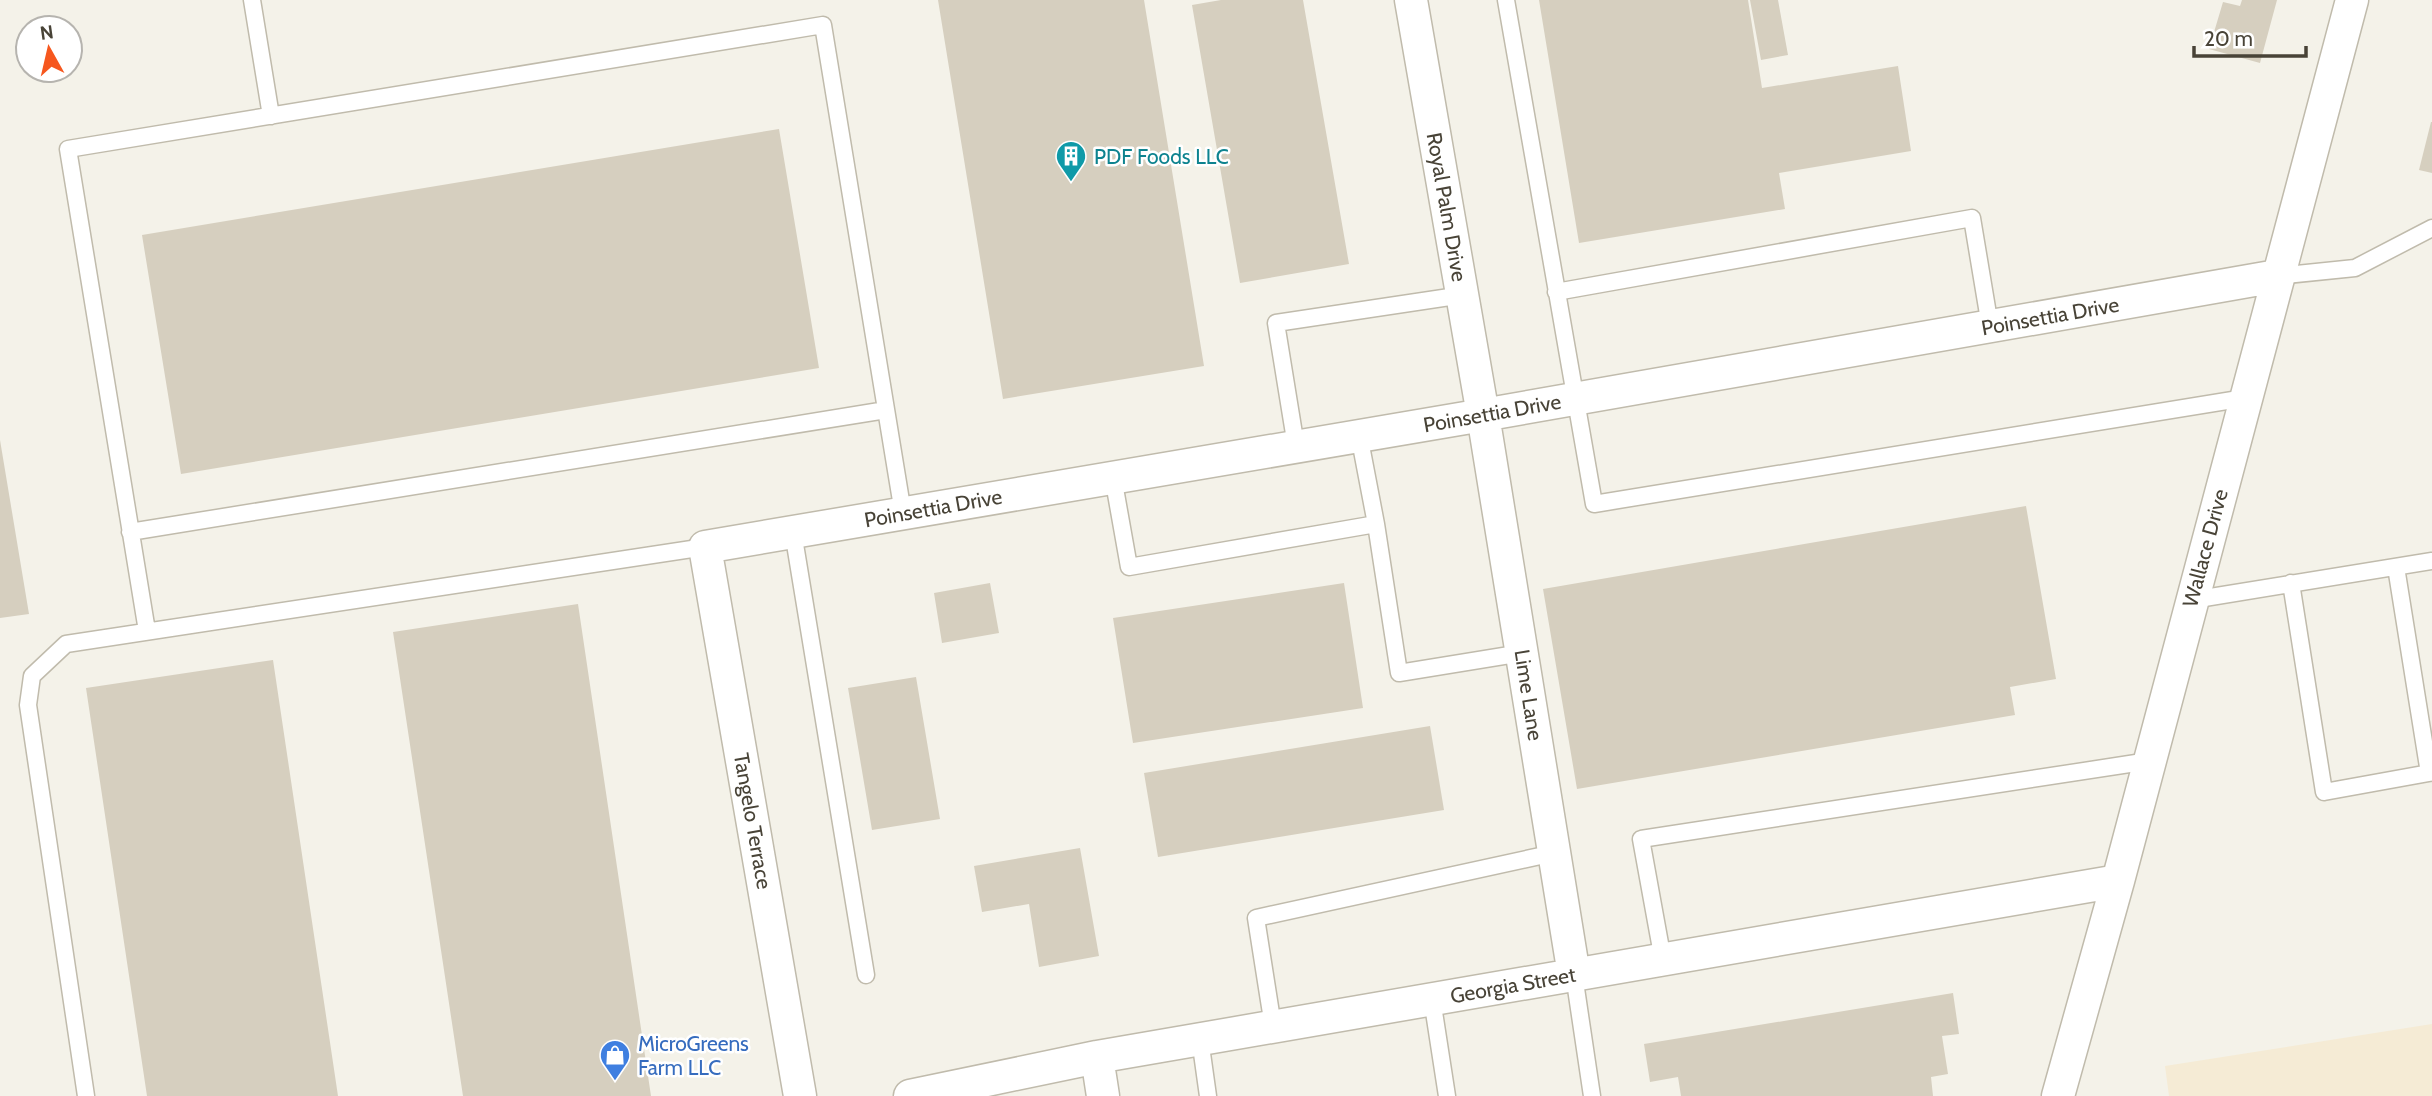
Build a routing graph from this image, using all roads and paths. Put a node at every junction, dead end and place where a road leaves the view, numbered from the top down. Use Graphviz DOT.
graph roads {
  1 [pos="252,0"];
  2 [pos="1412,0"];
  3 [pos="1506,0"];
  4 [pos="2352,0"];
  5 [pos="271,116"];
  6 [pos="2432,228"];
  7 [pos="2277,276"];
  8 [pos="1556,292"];
  9 [pos="1463,295"];
  10 [pos="1990,326"];
  11 [pos="2245,398"];
  12 [pos="1574,399"];
  13 [pos="886,410"];
  14 [pos="1483,415"];
  15 [pos="1359,435"];
  16 [pos="1296,446"];
  17 [pos="1113,477"];
  18 [pos="903,513"];
  19 [pos="1376,524"];
  20 [pos="130,532"];
  21 [pos="793,532"];
  22 [pos="705,547"];
  23 [pos="2432,561"];
  24 [pos="2396,567"];
  25 [pos="2291,583"];
  26 [pos="2192,600"];
  27 [pos="147,631"];
  28 [pos="1522,653"];
  29 [pos="2149,761"];
  30 [pos="1555,853"];
  31 [pos="2118,881"];
  32 [pos="1663,960"];
  33 [pos="866,975"];
  34 [pos="1574,975"];
  35 [pos="1432,999"];
  36 [pos="1273,1026"];
  37 [pos="1199,1039"];
  38 [pos="1097,1057"];
  39 [pos="998,1087"];
  40 [pos="86,1096"];
  41 [pos="800,1096"];
  42 [pos="910,1096"];
  43 [pos="1103,1096"];
  44 [pos="1208,1096"];
  45 [pos="1447,1096"];
  46 [pos="1592,1096"];
  47 [pos="2058,1096"];
  1 -- 5 [label="lane"];
  2 -- 9 [label="street, Royal Palm Drive"];
  3 -- 8 [label="lane"];
  4 -- 7 [label="street, Wallace Drive"];
  5 -- 13 [label="lane"];
  5 -- 20 [label="lane"];
  6 -- 7 [label="lane"];
  7 -- 10 [label="street, Poinsettia Drive"];
  7 -- 11 [label="street, Wallace Drive"];
  8 -- 10 [label="lane"];
  8 -- 12 [label="lane"];
  9 -- 14 [label="street, Royal Palm Drive"];
  9 -- 16 [label="lane"];
  10 -- 12 [label="street, Poinsettia Drive"];
  11 -- 12 [label="lane"];
  11 -- 26 [label="street, Wallace Drive"];
  12 -- 14 [label="street, Poinsettia Drive"];
  13 -- 18 [label="lane"];
  13 -- 20 [label="lane"];
  14 -- 15 [label="street, Poinsettia Drive"];
  14 -- 28 [label="street, Lime Lane"];
  15 -- 16 [label="street, Poinsettia Drive"];
  15 -- 19 [label="lane"];
  16 -- 17 [label="street, Poinsettia Drive"];
  17 -- 18 [label="street, Poinsettia Drive"];
  17 -- 19 [label="lane"];
  18 -- 21 [label="street, Poinsettia Drive"];
  19 -- 28 [label="lane"];
  20 -- 27 [label="lane"];
  21 -- 22 [label="street, Poinsettia Drive"];
  21 -- 33 [label="lane"];
  22 -- 27 [label="lane"];
  22 -- 41 [label="street, Tangelo Terrace"];
  23 -- 24 [label="lane"];
  24 -- 25 [label="lane"];
  24 -- 25 [label="lane"];
  25 -- 26 [label="lane"];
  26 -- 29 [label="street, Wallace Drive"];
  27 -- 40 [label="lane"];
  28 -- 30 [label="street, Lime Lane"];
  29 -- 31 [label="street, Wallace Drive"];
  29 -- 32 [label="lane"];
  30 -- 34 [label="street, Lime Lane"];
  30 -- 36 [label="lane"];
  31 -- 32 [label="street, Georgia Street"];
  31 -- 47 [label="street, Wallace Drive"];
  32 -- 34 [label="street, Georgia Street"];
  34 -- 35 [label="street, Georgia Street"];
  34 -- 46 [label="lane"];
  35 -- 36 [label="street, Georgia Street"];
  35 -- 45 [label="lane"];
  36 -- 37 [label="street, Georgia Street"];
  37 -- 38 [label="street, Georgia Street"];
  37 -- 44 [label="lane"];
  38 -- 39 [label="street, Georgia Street"];
  38 -- 43 [label="street"];
  39 -- 42 [label="street, Georgia Street"];
}
